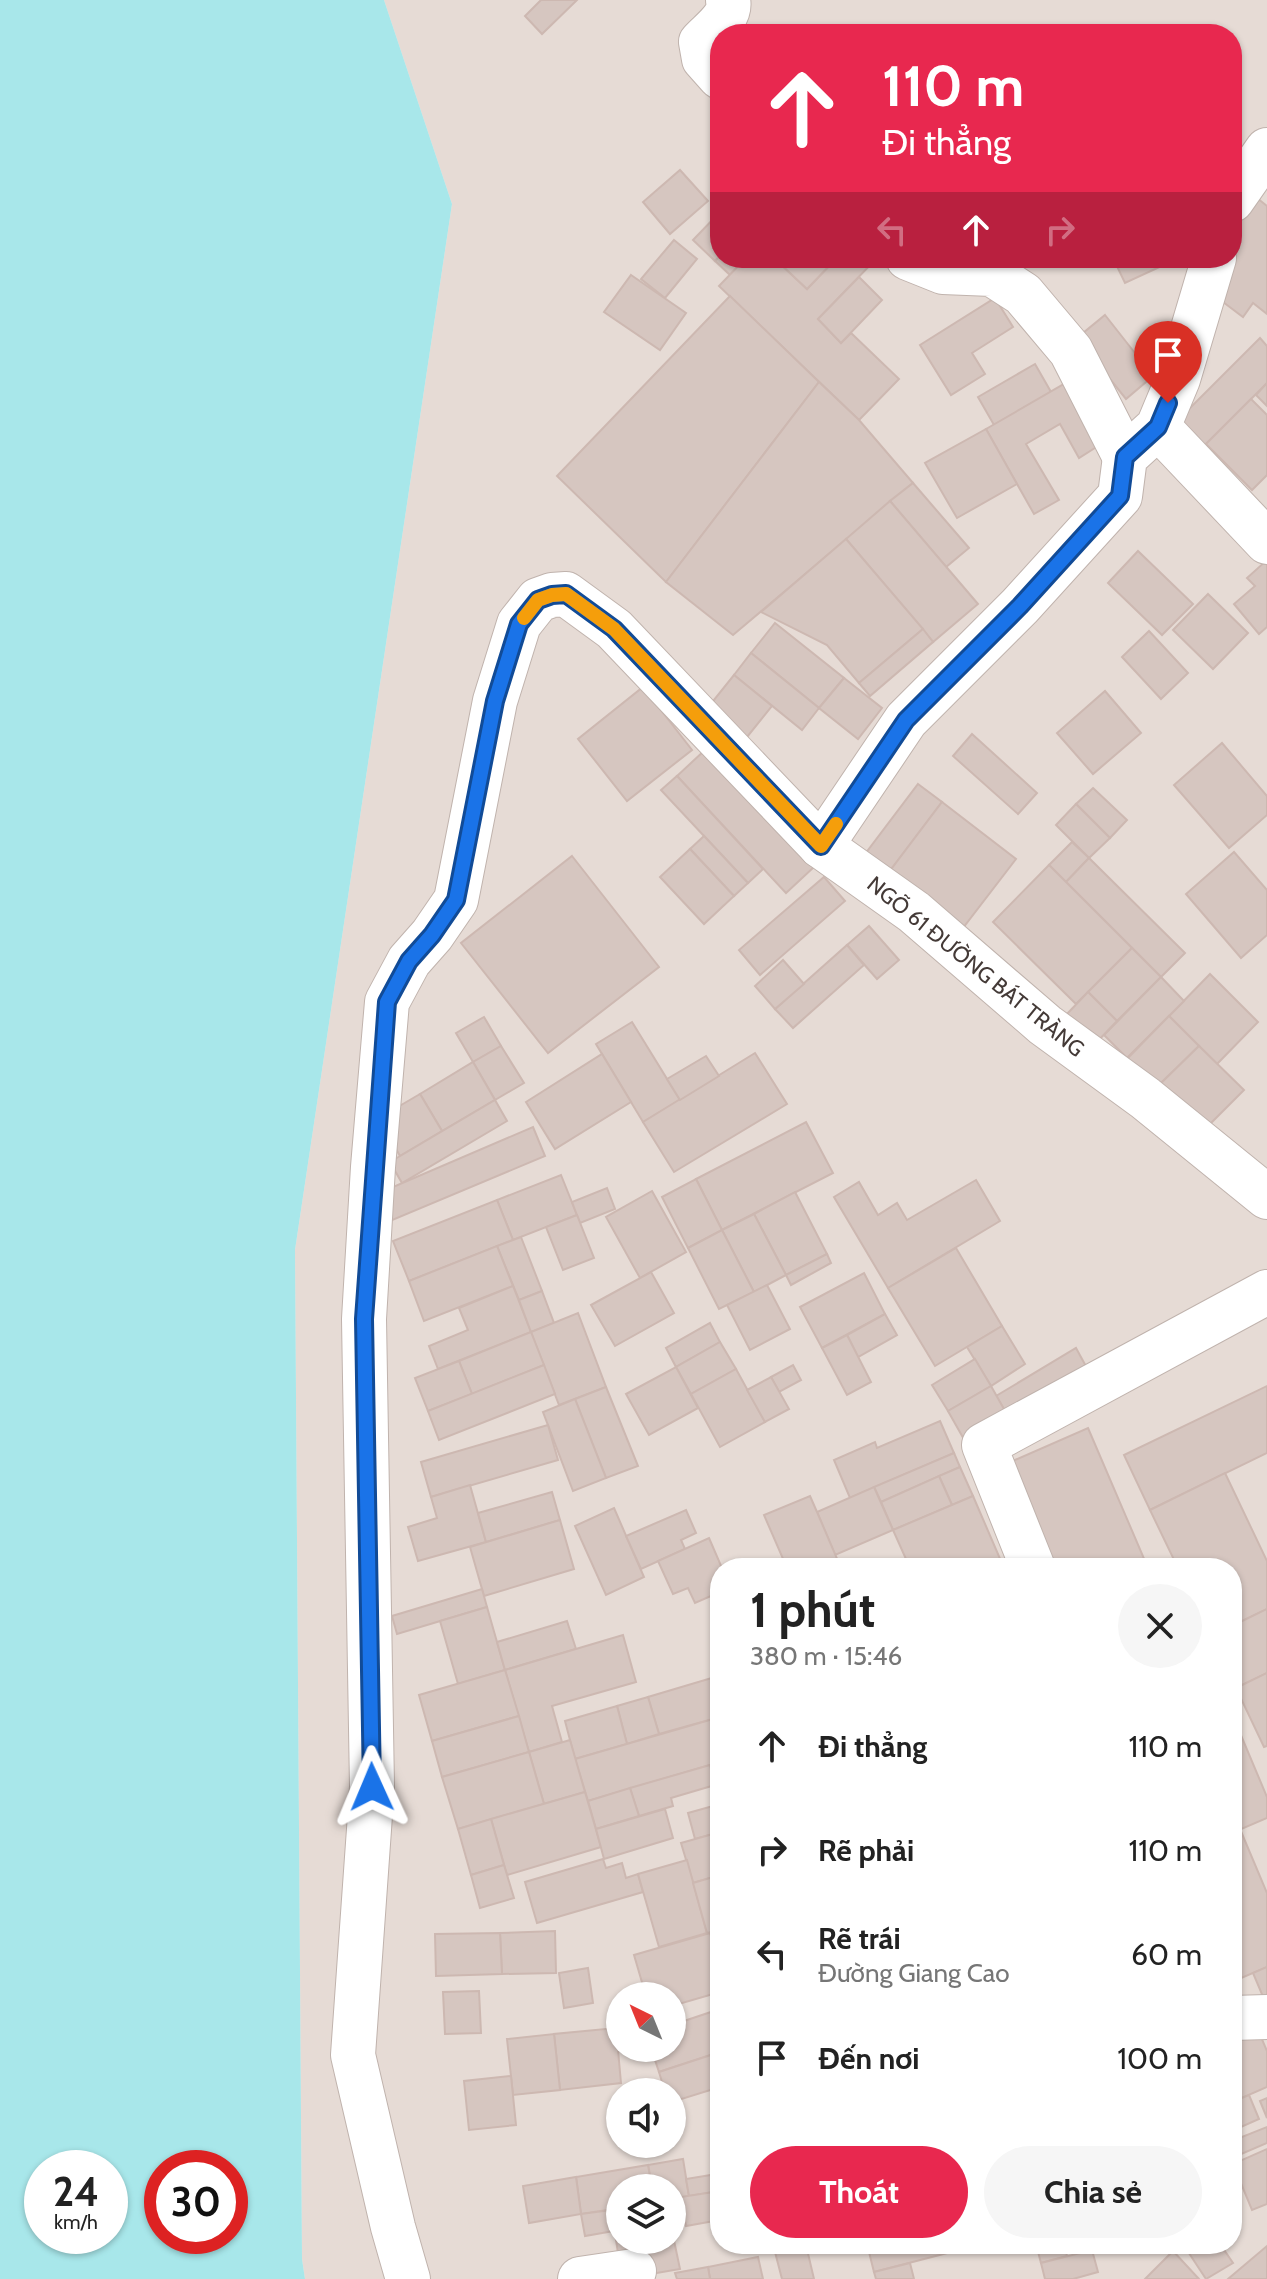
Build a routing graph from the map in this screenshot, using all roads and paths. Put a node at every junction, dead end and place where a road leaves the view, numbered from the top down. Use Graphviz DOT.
graph roads {
  1 [pos="728,0"];
  2 [pos="718,24"];
  3 [pos="710,32"];
  4 [pos="710,66"];
  5 [pos="1267,150"];
  6 [pos="1242,186"];
  7 [pos="933,268"];
  8 [pos="1211,268"];
  9 [pos="1158,427"];
  10 [pos="1125,457"];
  11 [pos="1267,542"];
  12 [pos="821,846"];
  13 [pos="1267,1197"];
  14 [pos="1267,1292"];
  15 [pos="1029,1558"];
  16 [pos="1267,2017"];
  17 [pos="1242,2018"];
  18 [pos="634,2271"];
  19 [pos="408,2279"];
  20 [pos="580,2279"];
  1 -- 2 [label="street"];
  3 -- 4 [label="street"];
  5 -- 6 [label="street"];
  7 -- 10 [label="street"];
  8 -- 9 [label="street"];
  9 -- 10 [label="street"];
  9 -- 11 [label="street"];
  10 -- 12 [label="street"];
  12 -- 13 [label="street, NGÕ 61 ĐƯỜNG BÁT TRÀNG"];
  12 -- 19 [label="street, NGÕ 61 ĐƯỜNG BÁT TRÀNG"];
  14 -- 15 [label="street"];
  16 -- 17 [label="street"];
  18 -- 20 [label="street"];
}
